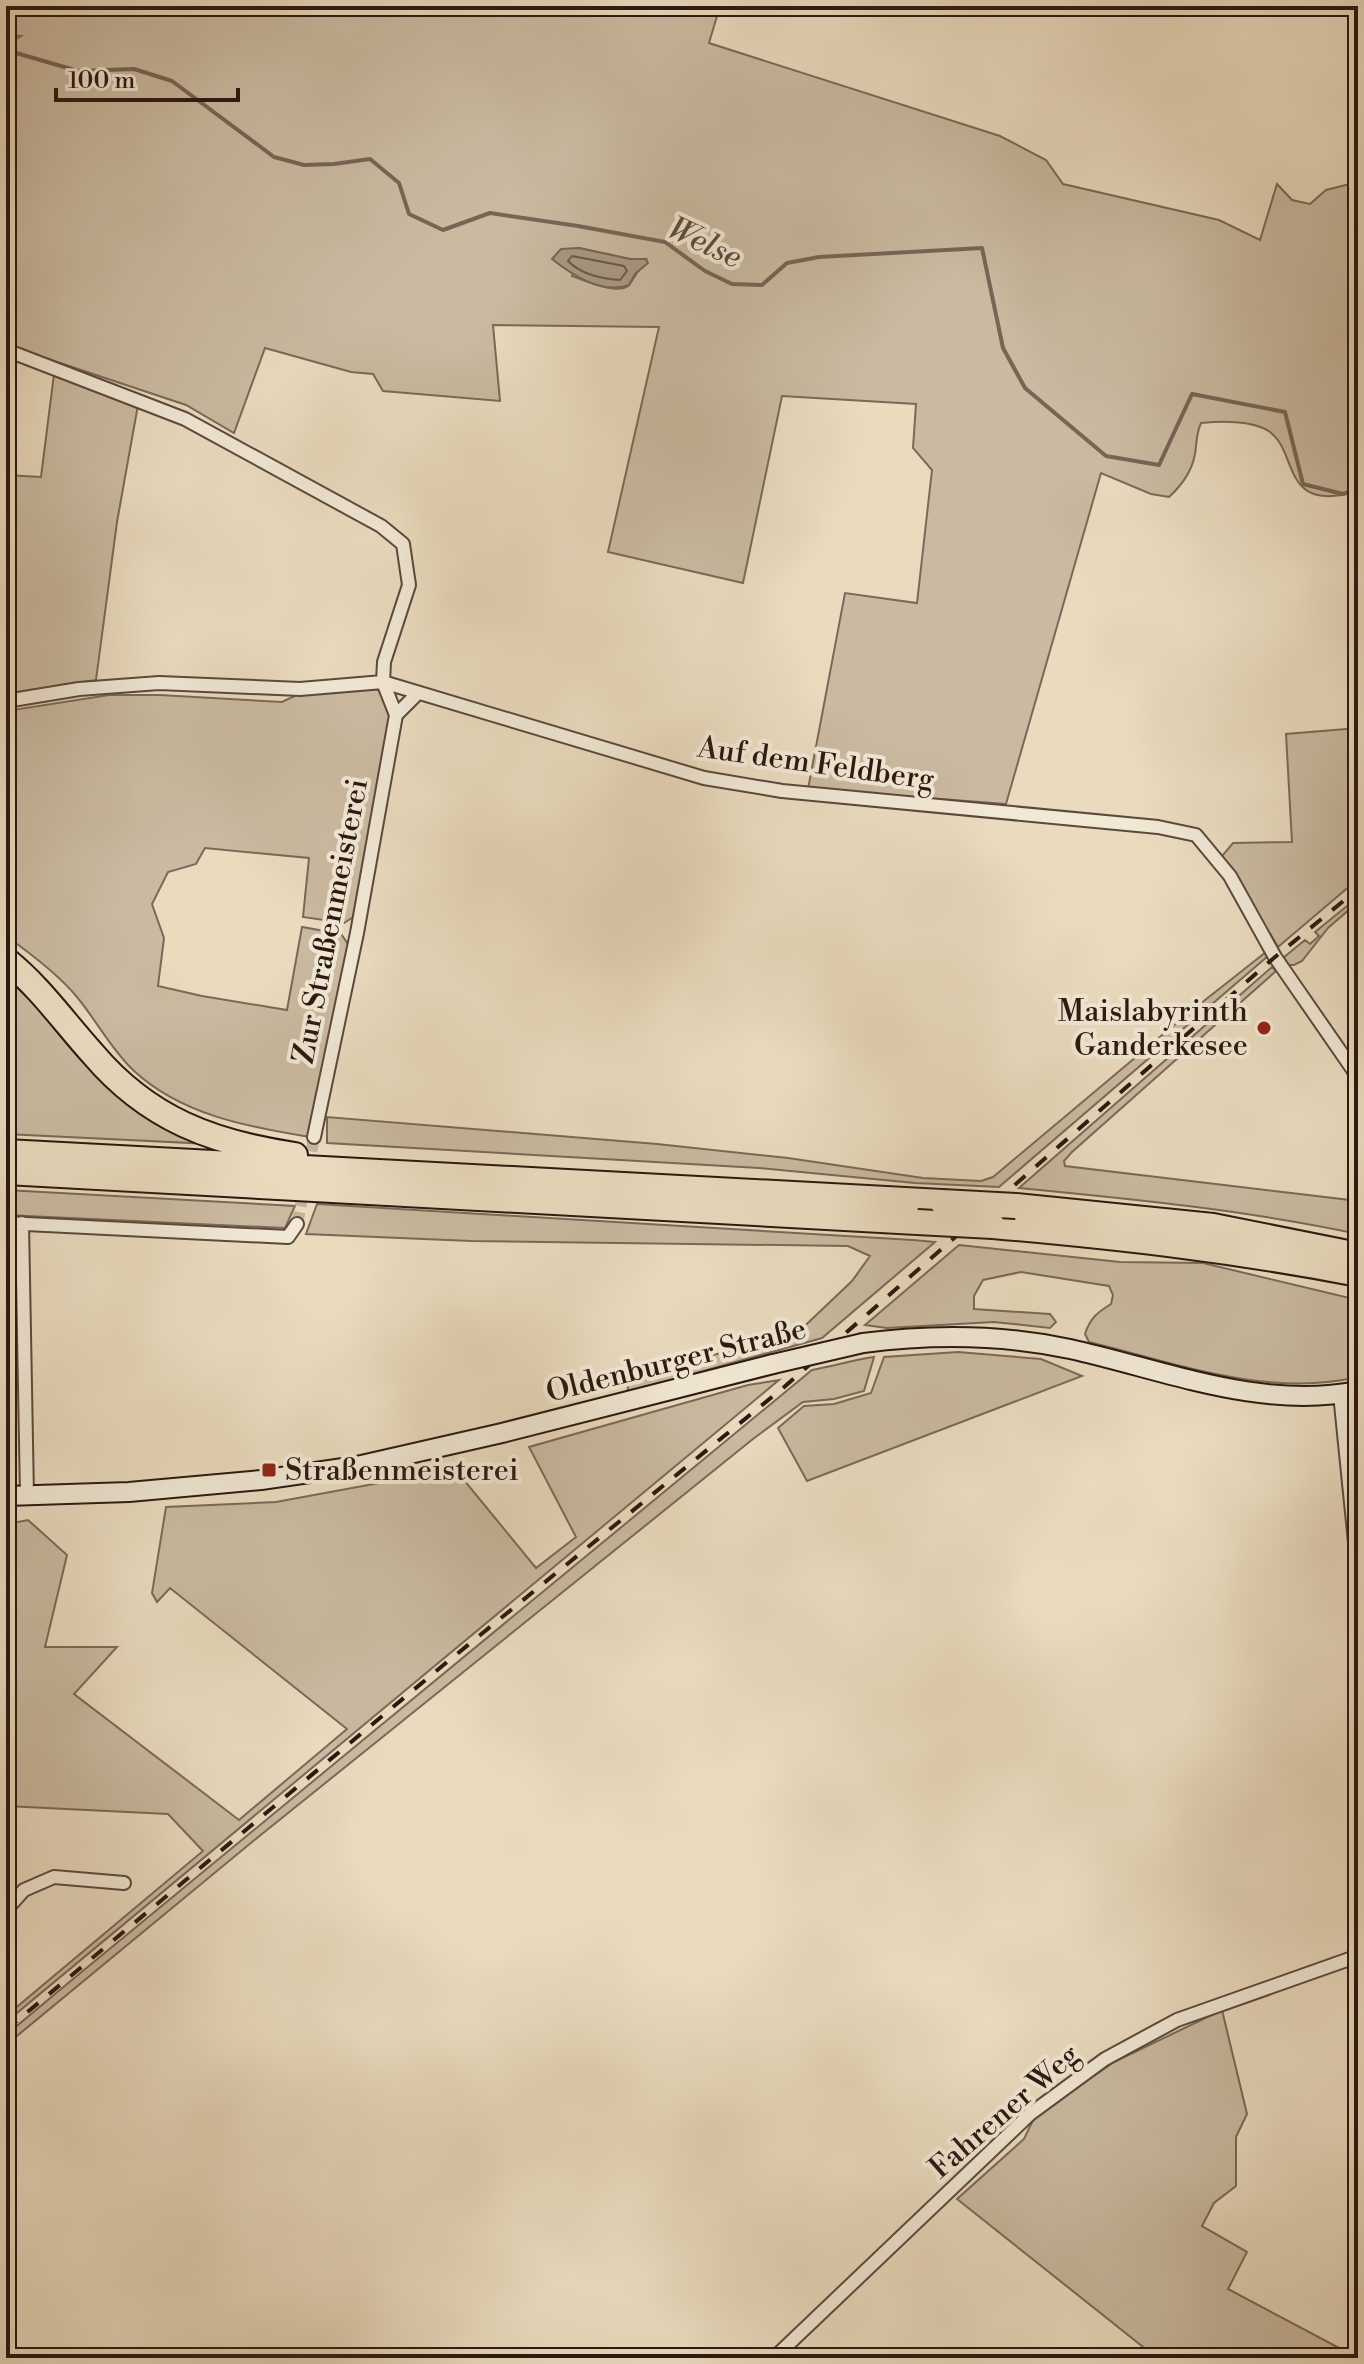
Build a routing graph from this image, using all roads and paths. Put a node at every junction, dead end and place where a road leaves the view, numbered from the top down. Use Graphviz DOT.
graph roads {
  1 [pos="6,350"];
  2 [pos="383,682"];
  3 [pos="418,693"];
  4 [pos="6,701"];
  5 [pos="396,715"];
  6 [pos="6,960"];
  7 [pos="1358,1077"];
  8 [pos="314,1137"];
  9 [pos="6,1152"];
  10 [pos="339,1169"];
  11 [pos="6,1172"];
  12 [pos="6,1223"];
  13 [pos="22,1223"];
  14 [pos="297,1224"];
  15 [pos="1358,1255"];
  16 [pos="1358,1274"];
  17 [pos="1349,1393"];
  18 [pos="6,1496"];
  19 [pos="27,1496"];
  20 [pos="1358,1572"];
  21 [pos="124,1883"];
  22 [pos="6,1910"];
  23 [pos="1358,1956"];
  24 [pos="774,2358"];
  1 -- 2 [label="street"];
  2 -- 3 [label="street, Auf dem Feldberg"];
  2 -- 4 [label="street, Auf dem Feldberg"];
  2 -- 5 [label="street"];
  3 -- 5 [label="street"];
  3 -- 7 [label="street, Auf dem Feldberg"];
  5 -- 8 [label="street, Zur Straßenmeisterei"];
  6 -- 10 [label="highway"];
  9 -- 10 [label="highway"];
  10 -- 15 [label="highway, bridge"];
  11 -- 16 [label="highway, bridge"];
  12 -- 13 [label="street"];
  13 -- 14 [label="street"];
  13 -- 19 [label="street"];
  17 -- 19 [label="main road, Oldenburger Straße, bridge"];
  17 -- 20 [label="street"];
  18 -- 19 [label="main road, Oldenburger Straße"];
  21 -- 22 [label="street"];
  23 -- 24 [label="street, Fahrener Weg"];
}
